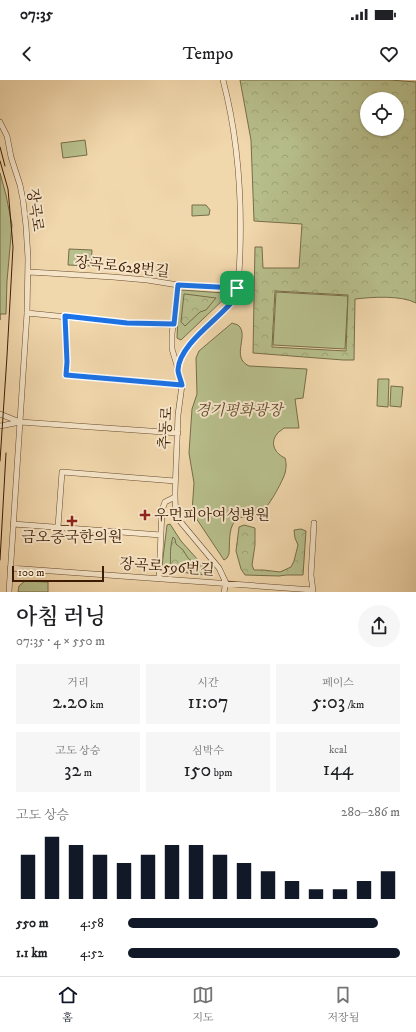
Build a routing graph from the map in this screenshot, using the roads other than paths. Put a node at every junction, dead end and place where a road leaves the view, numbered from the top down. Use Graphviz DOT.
graph roads {
  1 [pos="223,80"];
  2 [pos="0,122"];
  3 [pos="28,272"];
  4 [pos="178,285"];
  5 [pos="237,288"];
  6 [pos="27,313"];
  7 [pos="65,316"];
  8 [pos="174,324"];
  9 [pos="178,371"];
  10 [pos="182,385"];
  11 [pos="1,414"];
  12 [pos="20,422"];
  13 [pos="0,426"];
  14 [pos="178,433"];
  15 [pos="175,481"];
  16 [pos="175,496"];
  17 [pos="314,523"];
  18 [pos="13,524"];
  19 [pos="58,527"];
  20 [pos="161,534"];
  21 [pos="10,568"];
  22 [pos="159,578"];
  23 [pos="226,583"];
  24 [pos="313,591"];
  25 [pos="9,592"];
  26 [pos="224,592"];
  1 -- 5 [label="street"];
  2 -- 3 [label="street, 장곡로"];
  3 -- 4 [label="street, 장곡로628번길"];
  3 -- 6 [label="street, 장곡로"];
  4 -- 5 [label="street, 장곡로628번길"];
  4 -- 8 [label="street, 추동로"];
  5 -- 9 [label="street"];
  6 -- 7 [label="street"];
  6 -- 12 [label="street, 장곡로"];
  7 -- 8 [label="street"];
  7 -- 10 [label="street"];
  8 -- 9 [label="street, 추동로"];
  9 -- 10 [label="street, 추동로"];
  10 -- 14 [label="street, 추동로"];
  11 -- 12 [label="street"];
  12 -- 13 [label="street"];
  12 -- 14 [label="street"];
  12 -- 18 [label="street, 장곡로"];
  14 -- 15 [label="street, 추동로"];
  15 -- 16 [label="street, 추동로"];
  15 -- 19 [label="street"];
  16 -- 20 [label="street"];
  16 -- 23 [label="street, 추동로"];
  17 -- 24 [label="street"];
  18 -- 19 [label="street"];
  18 -- 21 [label="street, 장곡로"];
  19 -- 20 [label="street"];
  20 -- 22 [label="street"];
  21 -- 22 [label="street, 장곡로596번길"];
  21 -- 25 [label="street, 장곡로"];
  22 -- 23 [label="street, 장곡로596번길"];
  23 -- 24 [label="street, 장곡로596번길"];
  23 -- 26 [label="street"];
}
